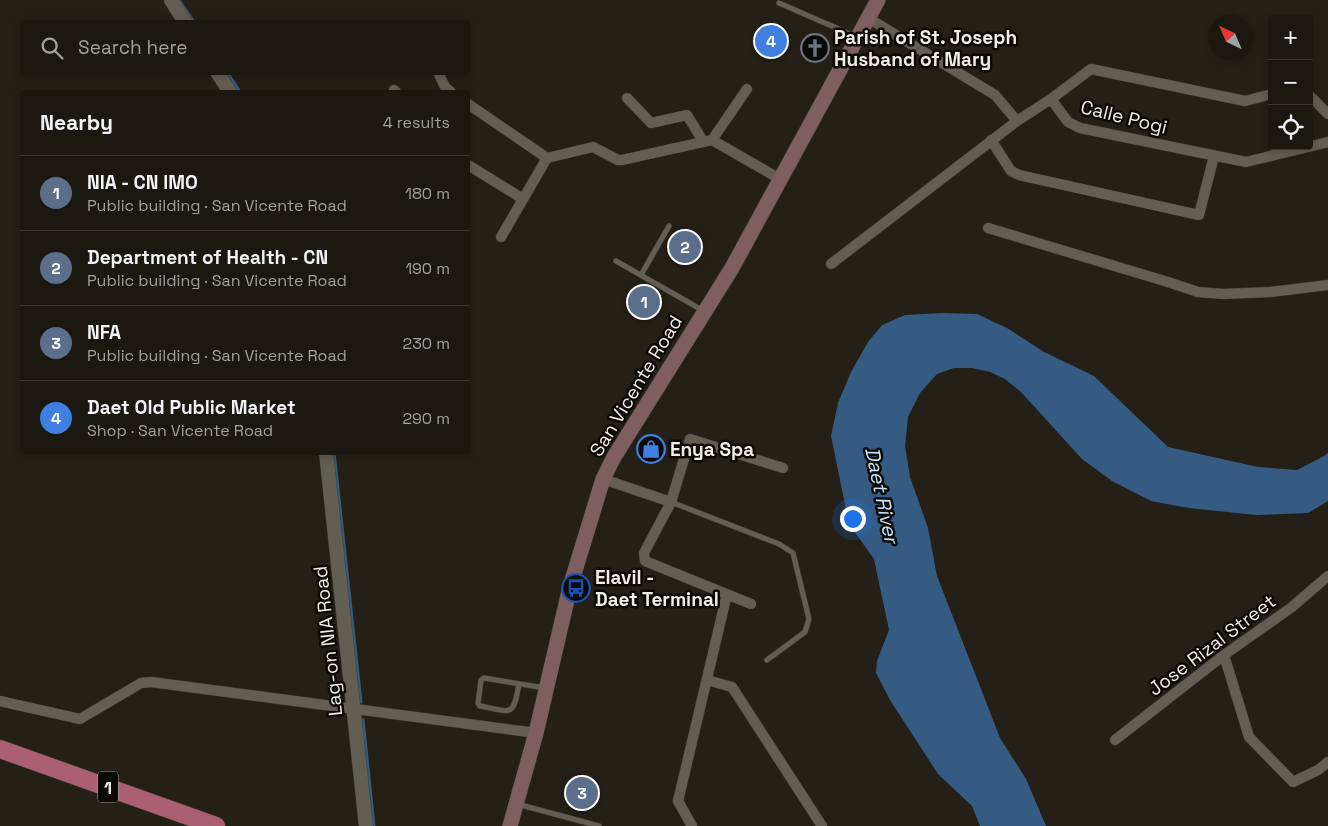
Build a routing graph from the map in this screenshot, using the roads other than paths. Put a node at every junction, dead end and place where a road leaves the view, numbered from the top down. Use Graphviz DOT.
graph roads {
  1 [pos="171,0"];
  2 [pos="878,0"];
  3 [pos="779,2"];
  4 [pos="868,18"];
  5 [pos="184,20"];
  6 [pos="857,37"];
  7 [pos="219,75"];
  8 [pos="439,75"];
  9 [pos="747,89"];
  10 [pos="229,90"];
  11 [pos="449,90"];
  12 [pos="1268,95"];
  13 [pos="628,98"];
  14 [pos="1052,99"];
  15 [pos="1313,99"];
  16 [pos="470,105"];
  17 [pos="1328,114"];
  18 [pos="1017,121"];
  19 [pos="991,140"];
  20 [pos="708,141"];
  21 [pos="1328,142"];
  22 [pos="1214,156"];
  23 [pos="547,158"];
  24 [pos="470,166"];
  25 [pos="780,179"];
  26 [pos="523,199"];
  27 [pos="669,226"];
  28 [pos="988,228"];
  29 [pos="501,237"];
  30 [pos="616,261"];
  31 [pos="831,264"];
  32 [pos="641,275"];
  33 [pos="1328,285"];
  34 [pos="705,312"];
  35 [pos="326,455"];
  36 [pos="783,468"];
  37 [pos="603,479"];
  38 [pos="671,502"];
  39 [pos="1328,576"];
  40 [pos="727,594"];
  41 [pos="751,604"];
  42 [pos="1224,655"];
  43 [pos="767,660"];
  44 [pos="706,680"];
  45 [pos="518,684"];
  46 [pos="546,688"];
  47 [pos="0,701"];
  48 [pos="354,710"];
  49 [pos="536,733"];
  50 [pos="1115,740"];
  51 [pos="0,749"];
  52 [pos="1328,762"];
  53 [pos="516,804"];
  54 [pos="216,826"];
  55 [pos="366,826"];
  56 [pos="510,826"];
  57 [pos="599,826"];
  58 [pos="692,826"];
  59 [pos="822,826"];
  1 -- 5 [label="street"];
  2 -- 4 [label="main road, San Vicente Road"];
  3 -- 6 [label="lane"];
  4 -- 6 [label="main road, San Vicente Road"];
  4 -- 18 [label="street"];
  6 -- 25 [label="main road, San Vicente Road"];
  7 -- 10 [label="street"];
  8 -- 11 [label="street"];
  9 -- 20 [label="street"];
  12 -- 14 [label="street"];
  13 -- 20 [label="street"];
  14 -- 18 [label="street"];
  14 -- 22 [label="street, Calle Pogi"];
  15 -- 17 [label="street"];
  16 -- 23 [label="street"];
  18 -- 19 [label="street"];
  19 -- 22 [label="street"];
  19 -- 31 [label="street"];
  20 -- 23 [label="street"];
  20 -- 25 [label="street"];
  21 -- 22 [label="street, Calle Pogi"];
  23 -- 26 [label="street"];
  24 -- 26 [label="street"];
  25 -- 34 [label="main road, San Vicente Road"];
  26 -- 29 [label="street"];
  27 -- 32 [label="lane"];
  28 -- 33 [label="street"];
  30 -- 32 [label="lane"];
  32 -- 34 [label="lane"];
  34 -- 37 [label="main road, San Vicente Road"];
  35 -- 48 [label="street, Lag-on NIA Road"];
  36 -- 38 [label="street"];
  37 -- 38 [label="street"];
  37 -- 46 [label="main road, San Vicente Road"];
  38 -- 40 [label="street"];
  38 -- 43 [label="lane"];
  39 -- 42 [label="street, Jose Rizal Street"];
  40 -- 41 [label="street"];
  40 -- 44 [label="street"];
  42 -- 50 [label="street, Jose Rizal Street"];
  42 -- 52 [label="street"];
  44 -- 58 [label="street"];
  44 -- 59 [label="street"];
  45 -- 45 [label="lane"];
  45 -- 46 [label="lane"];
  46 -- 49 [label="main road, San Vicente Road"];
  47 -- 48 [label="street"];
  48 -- 49 [label="street"];
  48 -- 55 [label="street, Lag-on NIA Road"];
  49 -- 53 [label="main road, San Vicente Road"];
  51 -- 54 [label="highway, 1"];
  53 -- 56 [label="main road, San Vicente Road"];
  53 -- 57 [label="lane"];
}
